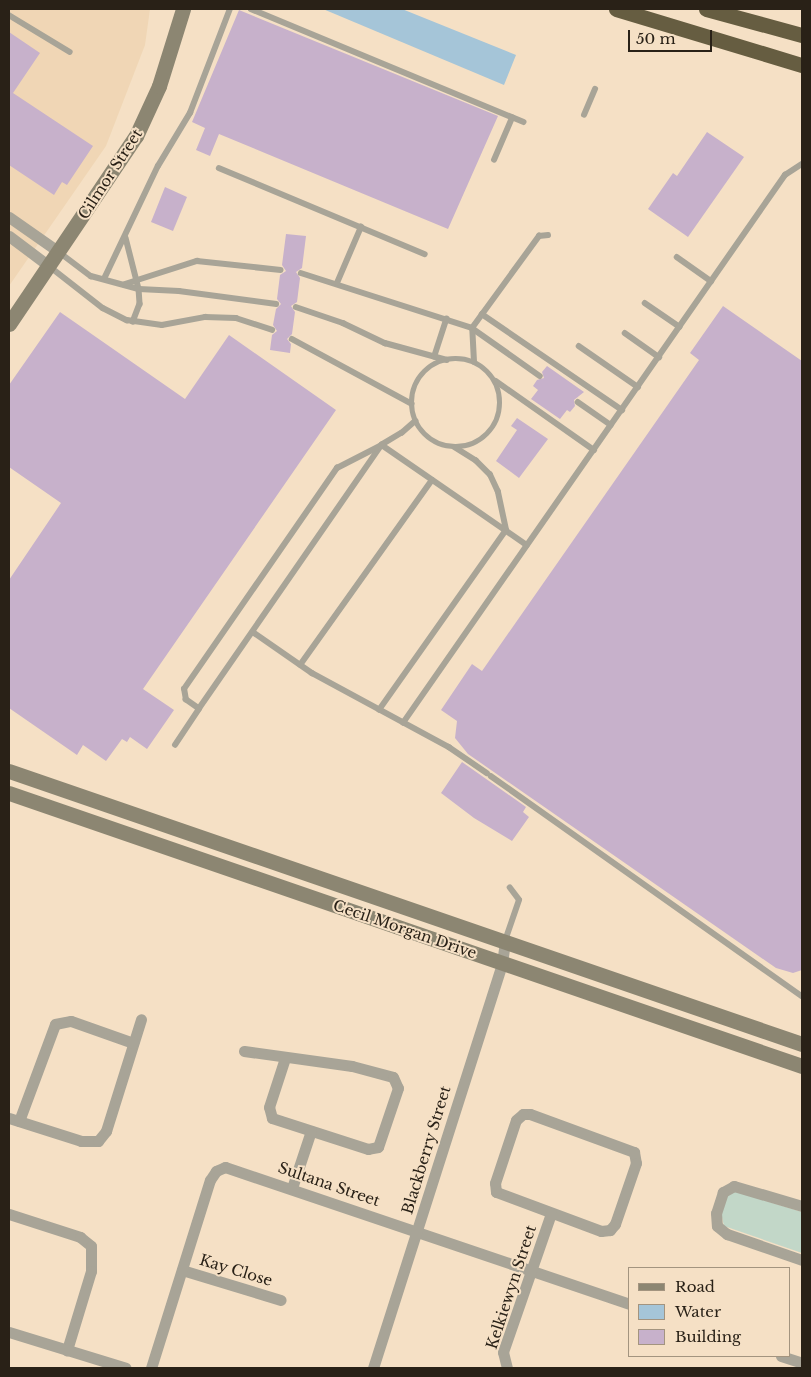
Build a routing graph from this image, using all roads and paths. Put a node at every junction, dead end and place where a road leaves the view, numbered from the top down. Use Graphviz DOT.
graph roads {
  1 [pos="183,9"];
  2 [pos="230,9"];
  3 [pos="251,9"];
  4 [pos="616,9"];
  5 [pos="706,9"];
  6 [pos="9,15"];
  7 [pos="802,35"];
  8 [pos="70,52"];
  9 [pos="802,65"];
  10 [pos="595,88"];
  11 [pos="584,116"];
  12 [pos="512,118"];
  13 [pos="524,122"];
  14 [pos="494,160"];
  15 [pos="802,164"];
  16 [pos="219,168"];
  17 [pos="9,217"];
  18 [pos="361,227"];
  19 [pos="548,235"];
  20 [pos="9,236"];
  21 [pos="126,236"];
  22 [pos="59,252"];
  23 [pos="425,254"];
  24 [pos="677,257"];
  25 [pos="49,266"];
  26 [pos="281,270"];
  27 [pos="301,273"];
  28 [pos="104,279"];
  29 [pos="711,281"];
  30 [pos="137,282"];
  31 [pos="122,283"];
  32 [pos="338,283"];
  33 [pos="139,289"];
  34 [pos="646,303"];
  35 [pos="276,304"];
  36 [pos="296,307"];
  37 [pos="482,314"];
  38 [pos="446,319"];
  39 [pos="134,322"];
  40 [pos="9,324"];
  41 [pos="680,327"];
  42 [pos="472,328"];
  43 [pos="272,330"];
  44 [pos="625,333"];
  45 [pos="292,339"];
  46 [pos="579,346"];
  47 [pos="434,357"];
  48 [pos="659,357"];
  49 [pos="447,360"];
  50 [pos="474,362"];
  51 [pos="540,376"];
  52 [pos="494,380"];
  53 [pos="638,387"];
  54 [pos="578,402"];
  55 [pos="412,404"];
  56 [pos="622,410"];
  57 [pos="416,420"];
  58 [pos="611,426"];
  59 [pos="382,444"];
  60 [pos="455,448"];
  61 [pos="594,450"];
  62 [pos="432,480"];
  63 [pos="506,530"];
  64 [pos="527,545"];
  65 [pos="253,632"];
  66 [pos="300,665"];
  67 [pos="199,710"];
  68 [pos="380,710"];
  69 [pos="404,723"];
  70 [pos="174,745"];
  71 [pos="9,771"];
  72 [pos="9,792"];
  73 [pos="510,888"];
  74 [pos="505,941"];
  75 [pos="502,963"];
  76 [pos="802,996"];
  77 [pos="141,1019"];
  78 [pos="133,1043"];
  79 [pos="802,1044"];
  80 [pos="244,1051"];
  81 [pos="285,1058"];
  82 [pos="802,1066"];
  83 [pos="14,1119"];
  84 [pos="311,1131"];
  85 [pos="292,1188"];
  86 [pos="802,1206"];
  87 [pos="551,1213"];
  88 [pos="9,1214"];
  89 [pos="417,1230"];
  90 [pos="802,1260"];
  91 [pos="182,1270"];
  92 [pos="531,1270"];
  93 [pos="281,1300"];
  94 [pos="628,1303"];
  95 [pos="9,1332"];
  96 [pos="67,1350"];
  97 [pos="784,1357"];
  98 [pos="802,1363"];
  99 [pos="126,1368"];
  100 [pos="151,1368"];
  101 [pos="374,1368"];
  102 [pos="508,1368"];
  1 -- 22 [label="street, Cilmor Street"];
  2 -- 21 [label="lane"];
  3 -- 12 [label="lane"];
  4 -- 9 [label="highway"];
  5 -- 7 [label="highway"];
  6 -- 8 [label="lane"];
  10 -- 11 [label="lane"];
  12 -- 13 [label="lane"];
  12 -- 14 [label="lane"];
  15 -- 29 [label="lane"];
  16 -- 18 [label="lane"];
  17 -- 22 [label="street"];
  18 -- 23 [label="lane"];
  18 -- 32 [label="lane"];
  19 -- 37 [label="lane"];
  20 -- 25 [label="street"];
  21 -- 28 [label="lane"];
  21 -- 30 [label="lane"];
  22 -- 25 [label="street, Cilmor Street"];
  22 -- 28 [label="lane"];
  24 -- 29 [label="lane"];
  25 -- 39 [label="lane"];
  25 -- 40 [label="street, Cilmor Street"];
  26 -- 30 [label="lane"];
  27 -- 32 [label="lane"];
  28 -- 31 [label="lane"];
  29 -- 41 [label="lane"];
  30 -- 31 [label="lane"];
  30 -- 33 [label="lane"];
  31 -- 33 [label="lane"];
  32 -- 38 [label="lane"];
  33 -- 35 [label="lane"];
  33 -- 39 [label="lane"];
  34 -- 41 [label="lane"];
  36 -- 47 [label="lane"];
  37 -- 42 [label="lane"];
  37 -- 56 [label="lane"];
  38 -- 42 [label="lane"];
  38 -- 47 [label="lane"];
  39 -- 43 [label="lane"];
  41 -- 48 [label="lane"];
  42 -- 50 [label="lane"];
  42 -- 51 [label="lane"];
  44 -- 48 [label="lane"];
  45 -- 55 [label="lane"];
  46 -- 53 [label="lane"];
  47 -- 49 [label="lane"];
  48 -- 53 [label="lane"];
  49 -- 50 [label="lane"];
  49 -- 55 [label="lane"];
  50 -- 52 [label="lane"];
  52 -- 60 [label="lane"];
  52 -- 61 [label="lane"];
  53 -- 56 [label="lane"];
  54 -- 58 [label="lane"];
  55 -- 57 [label="lane"];
  56 -- 58 [label="lane"];
  57 -- 59 [label="lane"];
  57 -- 60 [label="lane"];
  58 -- 61 [label="lane"];
  59 -- 62 [label="lane"];
  59 -- 65 [label="lane"];
  59 -- 67 [label="lane"];
  60 -- 63 [label="lane"];
  61 -- 64 [label="lane"];
  62 -- 63 [label="lane"];
  62 -- 66 [label="lane"];
  63 -- 64 [label="lane"];
  63 -- 68 [label="lane"];
  64 -- 69 [label="lane"];
  65 -- 66 [label="lane"];
  65 -- 67 [label="lane"];
  66 -- 68 [label="lane"];
  67 -- 70 [label="lane"];
  68 -- 69 [label="lane"];
  69 -- 76 [label="lane"];
  71 -- 74 [label="street, Cecil Morgan Drive"];
  72 -- 75 [label="street, Cecil Morgan Drive"];
  73 -- 74 [label="lane"];
  74 -- 75 [label="street, Blackberry Street"];
  74 -- 79 [label="street, Cecil Morgan Drive"];
  75 -- 82 [label="street, Cecil Morgan Drive"];
  75 -- 89 [label="street, Blackberry Street"];
  77 -- 78 [label="street"];
  78 -- 83 [label="street"];
  78 -- 83 [label="street"];
  80 -- 81 [label="street"];
  81 -- 84 [label="street"];
  81 -- 84 [label="street"];
  84 -- 85 [label="street"];
  85 -- 89 [label="street, Sultana Street"];
  85 -- 91 [label="street, Sultana Street"];
  86 -- 90 [label="street"];
  87 -- 87 [label="street"];
  87 -- 92 [label="street, Kelkiewyn Street"];
  88 -- 96 [label="street"];
  89 -- 92 [label="street, Sultana Street"];
  89 -- 101 [label="street, Blackberry Street"];
  91 -- 93 [label="street, Kay Close"];
  91 -- 100 [label="street, Sultana Street"];
  92 -- 94 [label="street, Sultana Street"];
  92 -- 102 [label="street, Kelkiewyn Street"];
  95 -- 96 [label="street"];
  96 -- 99 [label="street"];
  97 -- 98 [label="street"];
}
